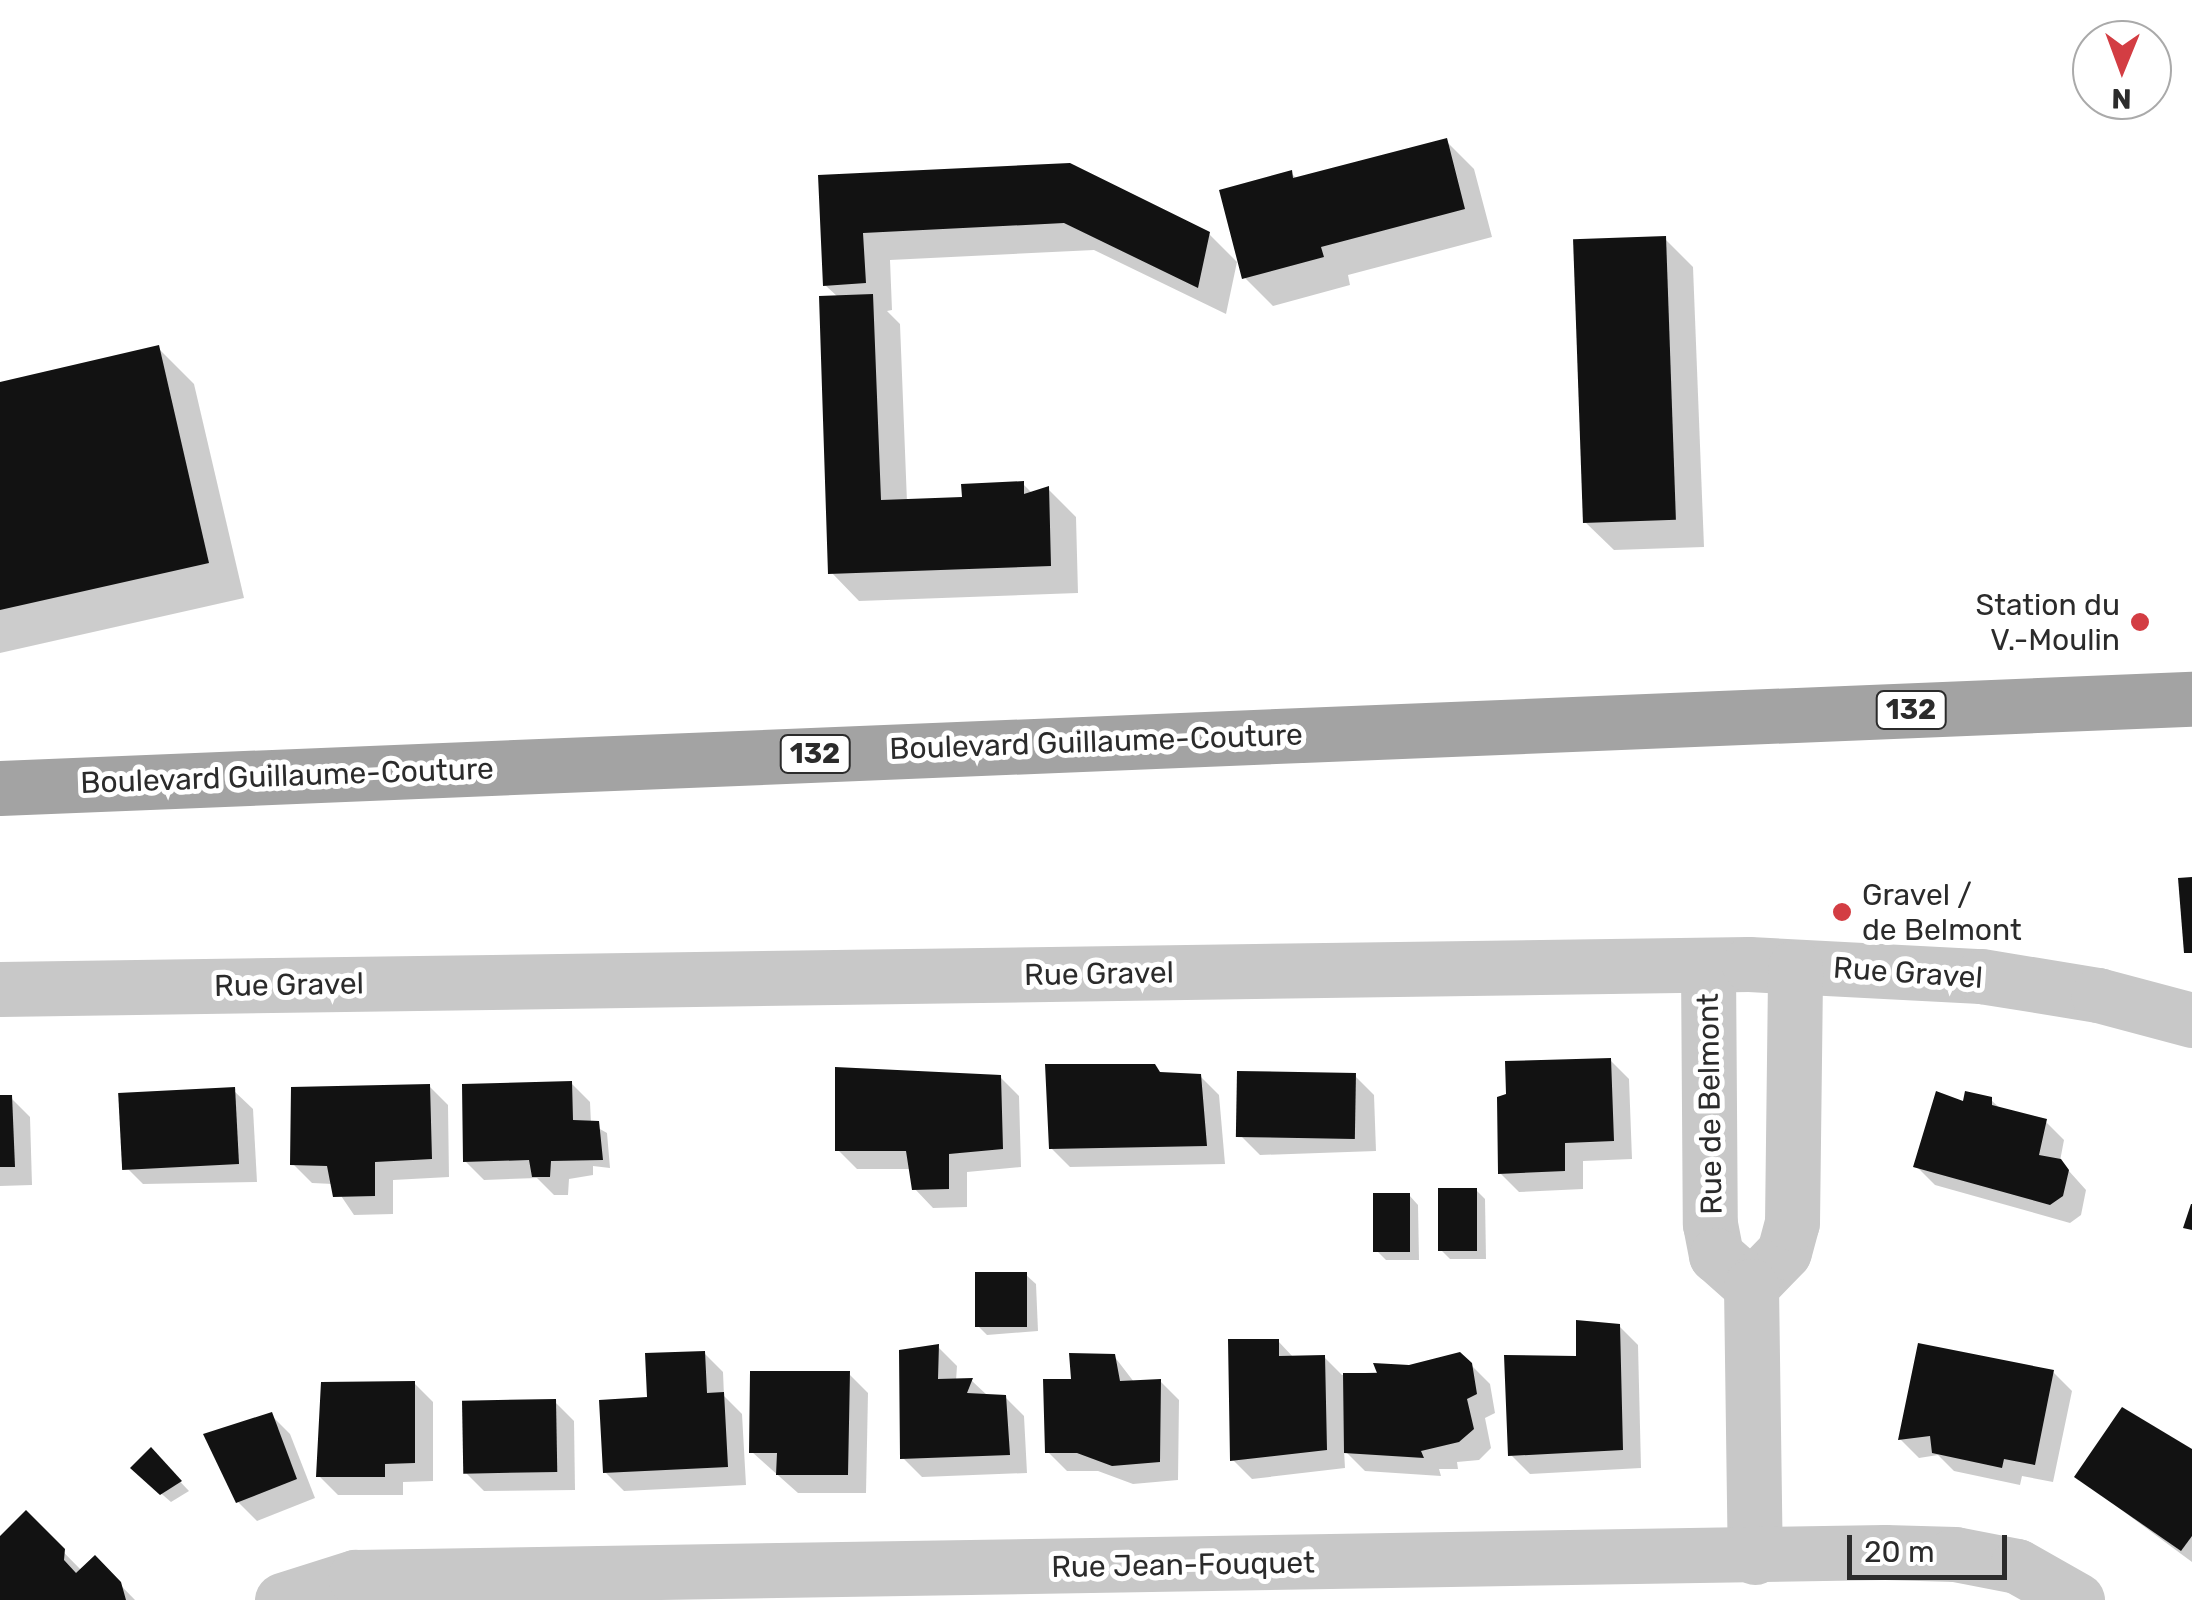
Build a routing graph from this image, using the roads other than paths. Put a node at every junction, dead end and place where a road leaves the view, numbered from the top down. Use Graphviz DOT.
graph roads {
  1 [pos="2192,700"];
  2 [pos="0,788"];
  3 [pos="1708,965"];
  4 [pos="1795,967"];
  5 [pos="0,989"];
  6 [pos="2192,1020"];
  7 [pos="1751,1286"];
  8 [pos="1755,1558"];
  9 [pos="282,1600"];
  10 [pos="2078,1600"];
  1 -- 2 [label="main road, Boulevard Guillaume-Couture / 132"];
  3 -- 4 [label="street, Rue Gravel"];
  3 -- 5 [label="street, Rue Gravel"];
  3 -- 7 [label="street, Rue de Belmont"];
  4 -- 6 [label="street, Rue Gravel"];
  4 -- 7 [label="street"];
  7 -- 8 [label="street"];
  8 -- 9 [label="street, Rue Jean-Fouquet"];
  8 -- 10 [label="street, Rue Jean-Fouquet"];
}
